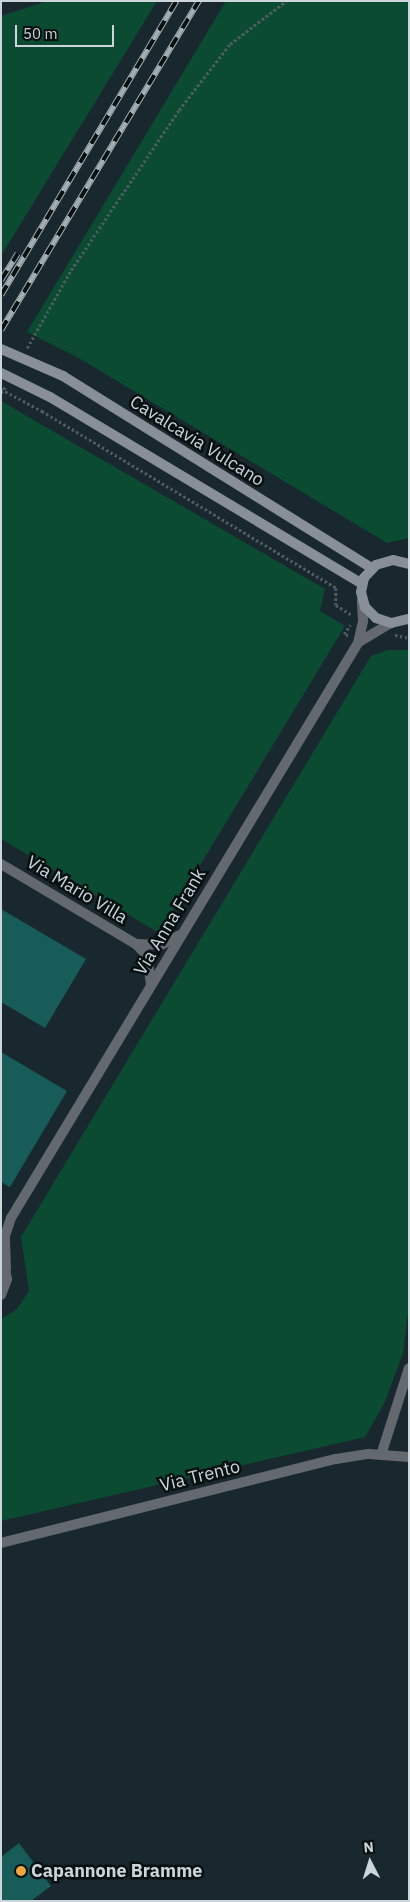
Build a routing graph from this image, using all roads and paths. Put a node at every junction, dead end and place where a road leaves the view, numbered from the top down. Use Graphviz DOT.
graph roads {
  1 [pos="286,1"];
  2 [pos="1,349"];
  3 [pos="25,352"];
  4 [pos="1,373"];
  5 [pos="6,385"];
  6 [pos="1,391"];
  7 [pos="409,564"];
  8 [pos="372,568"];
  9 [pos="362,584"];
  10 [pos="362,600"];
  11 [pos="409,619"];
  12 [pos="394,623"];
  13 [pos="409,624"];
  14 [pos="391,635"];
  15 [pos="409,638"];
  16 [pos="358,643"];
  17 [pos="1,864"];
  18 [pos="182,934"];
  19 [pos="136,944"];
  20 [pos="151,986"];
  21 [pos="11,1218"];
  22 [pos="1,1230"];
  23 [pos="4,1264"];
  24 [pos="1,1295"];
  25 [pos="409,1368"];
  26 [pos="381,1455"];
  27 [pos="409,1457"];
  28 [pos="1,1543"];
  1 -- 3 [label="path"];
  2 -- 8 [label="main road, Cavalcavia Vulcano, bridge"];
  4 -- 9 [label="main road, Cavalcavia Vulcano, bridge"];
  5 -- 6 [label="path"];
  6 -- 16 [label="path, bridge"];
  7 -- 8 [label="main road"];
  8 -- 9 [label="main road"];
  9 -- 10 [label="main road"];
  10 -- 12 [label="main road"];
  10 -- 16 [label="street, Via Anna Frank"];
  11 -- 12 [label="main road"];
  12 -- 13 [label="main road"];
  12 -- 16 [label="street, Via Anna Frank"];
  14 -- 15 [label="path"];
  16 -- 18 [label="street, Via Anna Frank"];
  17 -- 19 [label="street, Via Mario Villa"];
  18 -- 19 [label="street, Via Mario Villa"];
  18 -- 20 [label="street, Via Anna Frank"];
  19 -- 20 [label="street, Via Mario Villa"];
  20 -- 21 [label="street, Via Anna Frank"];
  21 -- 22 [label="street, Via Anna Frank"];
  21 -- 23 [label="street, Via Anna Frank"];
  23 -- 24 [label="street, Via Anna Frank"];
  25 -- 26 [label="street"];
  26 -- 27 [label="street, Via Trento"];
  26 -- 28 [label="street, Via Trento"];
}
